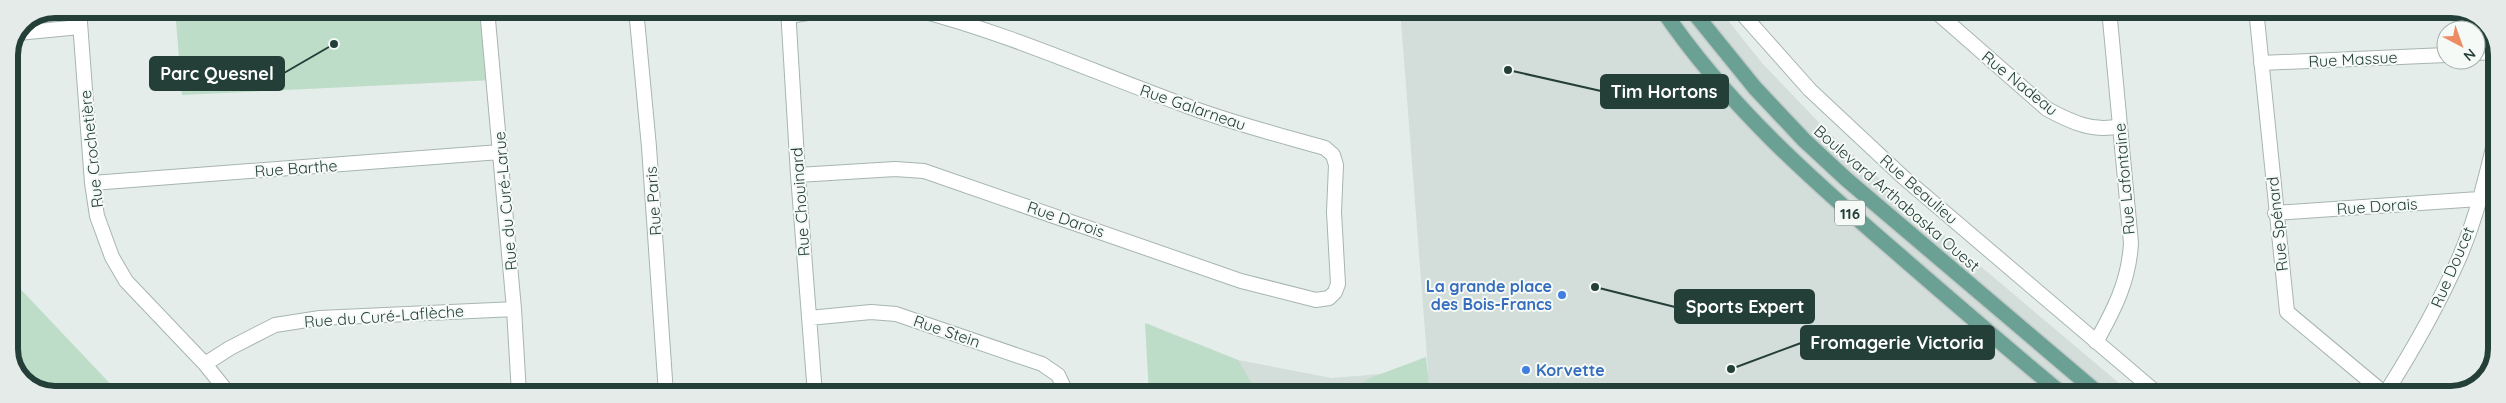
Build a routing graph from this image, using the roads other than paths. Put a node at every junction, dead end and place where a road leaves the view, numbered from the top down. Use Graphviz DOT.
graph roads {
  1 [pos="80,18"];
  2 [pos="488,18"];
  3 [pos="637,18"];
  4 [pos="789,18"];
  5 [pos="951,18"];
  6 [pos="1669,18"];
  7 [pos="1698,18"];
  8 [pos="1746,18"];
  9 [pos="1943,18"];
  10 [pos="2110,18"];
  11 [pos="2257,18"];
  12 [pos="80,27"];
  13 [pos="25,32"];
  14 [pos="2436,55"];
  15 [pos="2260,63"];
  16 [pos="2119,126"];
  17 [pos="500,152"];
  18 [pos="2488,165"];
  19 [pos="798,175"];
  20 [pos="92,183"];
  21 [pos="2479,199"];
  22 [pos="2275,213"];
  23 [pos="1329,298"];
  24 [pos="514,308"];
  25 [pos="809,318"];
  26 [pos="2096,342"];
  27 [pos="205,364"];
  28 [pos="222,385"];
  29 [pos="519,385"];
  30 [pos="665,385"];
  31 [pos="814,385"];
  32 [pos="1064,385"];
  33 [pos="2052,386"];
  34 [pos="2089,386"];
  35 [pos="2148,386"];
  36 [pos="2375,386"];
  37 [pos="2390,386"];
  1 -- 12 [label="street, Rue Crochetière"];
  2 -- 17 [label="street, Rue du Curé-Larue"];
  3 -- 30 [label="street, Rue Paris"];
  4 -- 19 [label="street, Rue Chouinard"];
  5 -- 23 [label="street, Rue Galarneau"];
  6 -- 33 [label="main road, 116"];
  7 -- 34 [label="main road, Boulevard Arthabaska Ouest / 116"];
  8 -- 26 [label="street, Rue Beaulieu"];
  9 -- 16 [label="street, Rue Nadeau"];
  10 -- 16 [label="street, Rue Lafontaine"];
  11 -- 15 [label="street, Rue Spénard"];
  12 -- 13 [label="street"];
  12 -- 20 [label="street, Rue Crochetière"];
  14 -- 15 [label="street, Rue Massue"];
  15 -- 22 [label="street, Rue Spénard"];
  16 -- 26 [label="street, Rue Lafontaine"];
  17 -- 20 [label="street, Rue Barthe"];
  17 -- 24 [label="street, Rue du Curé-Larue"];
  18 -- 21 [label="street, Rue Doucet"];
  19 -- 23 [label="street, Rue Darois"];
  19 -- 25 [label="street, Rue Chouinard"];
  20 -- 27 [label="street, Rue Crochetière"];
  21 -- 22 [label="street, Rue Dorais"];
  21 -- 37 [label="street, Rue Doucet"];
  22 -- 36 [label="street, Rue Spénard"];
  24 -- 27 [label="street, Rue du Curé-Laflèche"];
  24 -- 29 [label="street, Rue du Curé-Larue"];
  25 -- 31 [label="street, Rue Chouinard"];
  25 -- 32 [label="street, Rue Stein"];
  26 -- 35 [label="street, Rue Beaulieu"];
  27 -- 28 [label="street, Rue Crochetière"];
}
